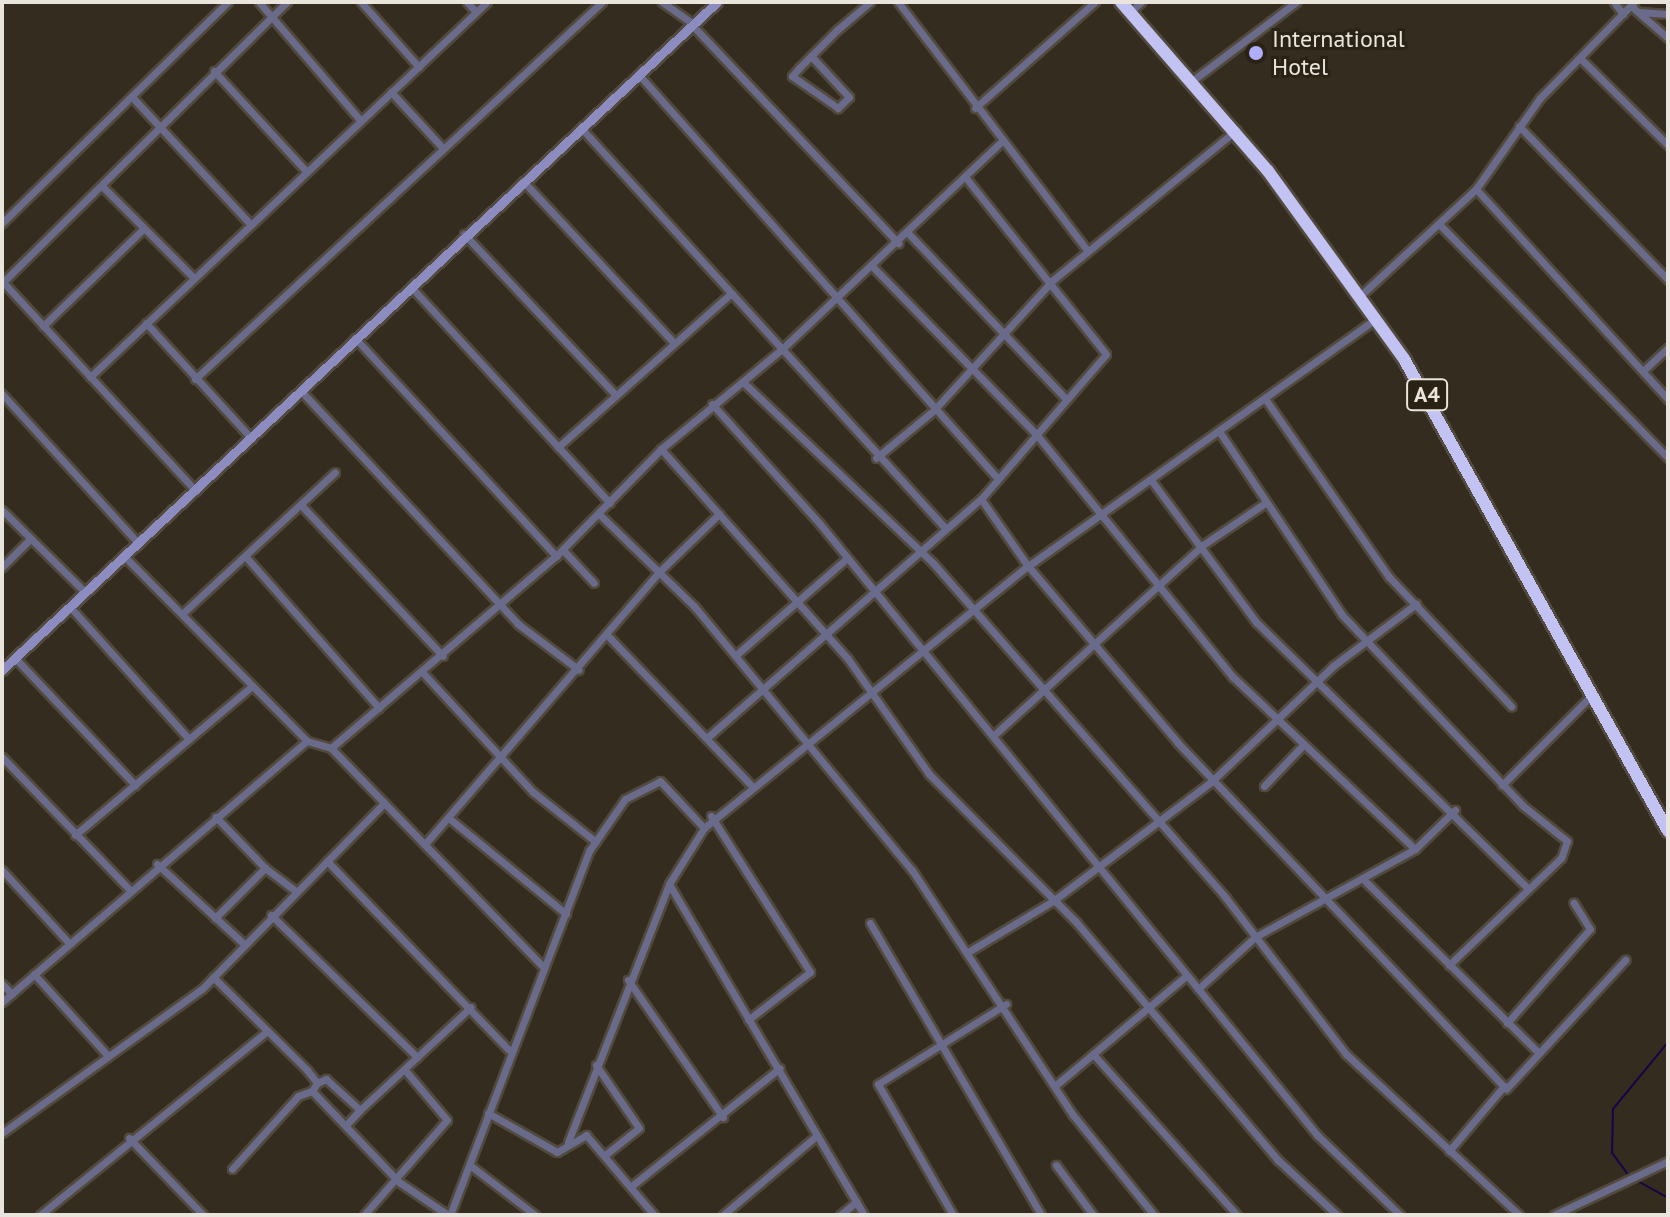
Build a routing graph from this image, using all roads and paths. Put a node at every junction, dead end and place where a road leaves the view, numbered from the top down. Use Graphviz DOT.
graph roads {
  1 [pos="228,2"];
  2 [pos="259,2"];
  3 [pos="287,2"];
  4 [pos="361,2"];
  5 [pos="467,2"];
  6 [pos="487,2"];
  7 [pos="602,2"];
  8 [pos="662,2"];
  9 [pos="717,2"];
  10 [pos="870,2"];
  11 [pos="898,2"];
  12 [pos="1095,2"];
  13 [pos="1141,2"];
  14 [pos="1296,2"];
  15 [pos="1614,2"];
  16 [pos="1126,7"];
  17 [pos="1634,7"];
  18 [pos="476,12"];
  19 [pos="1623,14"];
  20 [pos="1668,14"];
  21 [pos="272,15"];
  22 [pos="693,25"];
  23 [pos="1666,33"];
  24 [pos="811,56"];
  25 [pos="1580,58"];
  26 [pos="419,67"];
  27 [pos="214,71"];
  28 [pos="640,76"];
  29 [pos="1192,81"];
  30 [pos="391,92"];
  31 [pos="133,98"];
  32 [pos="975,108"];
  33 [pos="360,120"];
  34 [pos="1519,126"];
  35 [pos="157,129"];
  36 [pos="582,129"];
  37 [pos="1236,130"];
  38 [pos="1000,143"];
  39 [pos="1668,145"];
  40 [pos="442,147"];
  41 [pos="307,172"];
  42 [pos="965,177"];
  43 [pos="523,181"];
  44 [pos="102,186"];
  45 [pos="1476,189"];
  46 [pos="2,223"];
  47 [pos="1439,224"];
  48 [pos="251,225"];
  49 [pos="142,230"];
  50 [pos="908,233"];
  51 [pos="464,234"];
  52 [pos="898,243"];
  53 [pos="1087,250"];
  54 [pos="872,266"];
  55 [pos="194,278"];
  56 [pos="1053,280"];
  57 [pos="1668,280"];
  58 [pos="2,282"];
  59 [pos="412,288"];
  60 [pos="729,295"];
  61 [pos="1361,295"];
  62 [pos="839,297"];
  63 [pos="1376,319"];
  64 [pos="146,323"];
  65 [pos="43,326"];
  66 [pos="1002,335"];
  67 [pos="355,338"];
  68 [pos="674,343"];
  69 [pos="1668,348"];
  70 [pos="782,349"];
  71 [pos="969,369"];
  72 [pos="1644,370"];
  73 [pos="90,377"];
  74 [pos="195,379"];
  75 [pos="743,382"];
  76 [pos="301,391"];
  77 [pos="2,394"];
  78 [pos="615,394"];
  79 [pos="1066,399"];
  80 [pos="1668,399"];
  81 [pos="1266,400"];
  82 [pos="712,404"];
  83 [pos="934,410"];
  84 [pos="1219,431"];
  85 [pos="1036,434"];
  86 [pos="252,439"];
  87 [pos="558,447"];
  88 [pos="661,449"];
  89 [pos="876,458"];
  90 [pos="1668,458"];
  91 [pos="335,472"];
  92 [pos="998,479"];
  93 [pos="1151,480"];
  94 [pos="196,491"];
  95 [pos="981,499"];
  96 [pos="610,503"];
  97 [pos="1265,503"];
  98 [pos="301,505"];
  99 [pos="2,510"];
  100 [pos="719,514"];
  101 [pos="600,515"];
  102 [pos="1097,516"];
  103 [pos="945,528"];
  104 [pos="30,539"];
  105 [pos="139,544"];
  106 [pos="1203,545"];
  107 [pos="920,551"];
  108 [pos="559,553"];
  109 [pos="125,557"];
  110 [pos="246,557"];
  111 [pos="847,558"];
  112 [pos="1028,566"];
  113 [pos="2,567"];
  114 [pos="660,571"];
  115 [pos="594,583"];
  116 [pos="873,588"];
  117 [pos="1156,591"];
  118 [pos="86,593"];
  119 [pos="797,600"];
  120 [pos="1416,604"];
  121 [pos="500,605"];
  122 [pos="71,608"];
  123 [pos="971,610"];
  124 [pos="183,613"];
  125 [pos="822,632"];
  126 [pos="609,637"];
  127 [pos="1364,639"];
  128 [pos="1095,647"];
  129 [pos="922,653"];
  130 [pos="736,655"];
  131 [pos="443,656"];
  132 [pos="15,658"];
  133 [pos="2,670"];
  134 [pos="579,670"];
  135 [pos="424,674"];
  136 [pos="761,684"];
  137 [pos="1315,684"];
  138 [pos="251,687"];
  139 [pos="870,693"];
  140 [pos="1040,693"];
  141 [pos="1593,694"];
  142 [pos="1511,706"];
  143 [pos="379,708"];
  144 [pos="1276,720"];
  145 [pos="709,736"];
  146 [pos="993,736"];
  147 [pos="189,739"];
  148 [pos="307,741"];
  149 [pos="807,743"];
  150 [pos="1303,745"];
  151 [pos="331,748"];
  152 [pos="2,757"];
  153 [pos="499,759"];
  154 [pos="1212,781"];
  155 [pos="135,785"];
  156 [pos="1502,785"];
  157 [pos="752,786"];
  158 [pos="1264,786"];
  159 [pos="383,804"];
  160 [pos="1455,810"];
  161 [pos="711,816"];
  162 [pos="216,817"];
  163 [pos="450,819"];
  164 [pos="1155,823"];
  165 [pos="704,828"];
  166 [pos="1668,831"];
  167 [pos="75,835"];
  168 [pos="596,842"];
  169 [pos="425,844"];
  170 [pos="1415,849"];
  171 [pos="327,861"];
  172 [pos="157,864"];
  173 [pos="1100,865"];
  174 [pos="265,868"];
  175 [pos="2,870"];
  176 [pos="1363,879"];
  177 [pos="669,884"];
  178 [pos="1527,887"];
  179 [pos="130,890"];
  180 [pos="294,890"];
  181 [pos="1330,896"];
  182 [pos="1053,901"];
  183 [pos="1574,903"];
  184 [pos="566,914"];
  185 [pos="271,915"];
  186 [pos="215,918"];
  187 [pos="870,923"];
  188 [pos="1255,937"];
  189 [pos="69,943"];
  190 [pos="244,944"];
  191 [pos="968,952"];
  192 [pos="1625,960"];
  193 [pos="1449,965"];
  194 [pos="543,967"];
  195 [pos="34,974"];
  196 [pos="1186,976"];
  197 [pos="213,977"];
  198 [pos="628,980"];
  199 [pos="2,984"];
  200 [pos="1198,989"];
  201 [pos="12,994"];
  202 [pos="2,1002"];
  203 [pos="1006,1004"];
  204 [pos="1148,1006"];
  205 [pos="471,1007"];
  206 [pos="748,1020"];
  207 [pos="1507,1023"];
  208 [pos="267,1031"];
  209 [pos="942,1041"];
  210 [pos="509,1050"];
  211 [pos="1539,1053"];
  212 [pos="1093,1054"];
  213 [pos="108,1056"];
  214 [pos="417,1057"];
  215 [pos="596,1065"];
  216 [pos="780,1068"];
  217 [pos="405,1070"];
  218 [pos="1056,1085"];
  219 [pos="315,1087"];
  220 [pos="1506,1089"];
  221 [pos="360,1110"];
  222 [pos="488,1113"];
  223 [pos="723,1117"];
  224 [pos="347,1124"];
  225 [pos="2,1133"];
  226 [pos="816,1136"];
  227 [pos="129,1138"];
  228 [pos="568,1142"];
  229 [pos="1449,1151"];
  230 [pos="605,1155"];
  231 [pos="1668,1161"];
  232 [pos="1056,1165"];
  233 [pos="471,1166"];
  234 [pos="232,1169"];
  235 [pos="399,1182"];
  236 [pos="634,1184"];
  237 [pos="856,1202"];
  238 [pos="40,1215"];
  239 [pos="203,1215"];
  240 [pos="364,1215"];
  241 [pos="449,1215"];
  242 [pos="534,1215"];
  243 [pos="654,1215"];
  244 [pos="723,1215"];
  245 [pos="840,1215"];
  246 [pos="864,1215"];
  247 [pos="953,1215"];
  248 [pos="1041,1215"];
  249 [pos="1093,1215"];
  250 [pos="1154,1215"];
  251 [pos="1237,1215"];
  252 [pos="1337,1215"];
  253 [pos="1400,1215"];
  254 [pos="1519,1215"];
  255 [pos="1554,1215"];
  1 -- 31 [label="street"];
  2 -- 21 [label="street"];
  3 -- 21 [label="street"];
  4 -- 26 [label="street"];
  5 -- 18 [label="street"];
  6 -- 18 [label="street"];
  7 -- 40 [label="street"];
  8 -- 22 [label="street"];
  9 -- 22 [label="street"];
  10 -- 24 [label="street"];
  11 -- 32 [label="street"];
  12 -- 32 [label="street"];
  13 -- 16 [label="street"];
  14 -- 29 [label="street"];
  15 -- 19 [label="street"];
  16 -- 29 [label="highway, A4"];
  17 -- 19 [label="street"];
  17 -- 20 [label="street"];
  17 -- 23 [label="street"];
  18 -- 26 [label="street"];
  19 -- 25 [label="street"];
  21 -- 27 [label="street"];
  21 -- 33 [label="street"];
  22 -- 28 [label="street"];
  22 -- 52 [label="street"];
  24 -- 24 [label="street"];
  25 -- 34 [label="street"];
  25 -- 39 [label="street"];
  26 -- 30 [label="street"];
  27 -- 35 [label="street"];
  27 -- 41 [label="street"];
  28 -- 36 [label="street"];
  28 -- 62 [label="street"];
  29 -- 37 [label="highway, A4"];
  30 -- 33 [label="street"];
  30 -- 40 [label="street"];
  31 -- 35 [label="street"];
  31 -- 46 [label="street"];
  32 -- 38 [label="street"];
  33 -- 41 [label="street"];
  34 -- 45 [label="street"];
  34 -- 57 [label="street"];
  35 -- 44 [label="street"];
  35 -- 48 [label="street"];
  36 -- 43 [label="street"];
  36 -- 60 [label="street"];
  37 -- 53 [label="street"];
  37 -- 61 [label="highway, A4"];
  38 -- 42 [label="street"];
  38 -- 53 [label="street"];
  40 -- 74 [label="street"];
  41 -- 48 [label="street"];
  42 -- 50 [label="street"];
  42 -- 56 [label="street"];
  43 -- 51 [label="street"];
  43 -- 68 [label="street"];
  44 -- 49 [label="street"];
  44 -- 58 [label="street"];
  45 -- 47 [label="street"];
  45 -- 72 [label="street"];
  47 -- 61 [label="street"];
  47 -- 90 [label="street"];
  48 -- 55 [label="street"];
  49 -- 55 [label="street"];
  49 -- 65 [label="street"];
  50 -- 52 [label="street"];
  50 -- 66 [label="street"];
  51 -- 59 [label="street"];
  51 -- 78 [label="street"];
  52 -- 54 [label="street"];
  53 -- 56 [label="street"];
  54 -- 62 [label="street"];
  54 -- 71 [label="street"];
  55 -- 64 [label="street"];
  56 -- 66 [label="street"];
  56 -- 79 [label="street"];
  58 -- 65 [label="street"];
  59 -- 67 [label="street"];
  59 -- 87 [label="street"];
  60 -- 68 [label="street"];
  60 -- 70 [label="street"];
  61 -- 63 [label="highway, A4"];
  62 -- 70 [label="street"];
  62 -- 83 [label="street"];
  63 -- 81 [label="street"];
  63 -- 141 [label="highway, A4"];
  64 -- 73 [label="street"];
  64 -- 74 [label="street"];
  65 -- 73 [label="street"];
  66 -- 71 [label="street"];
  66 -- 79 [label="street"];
  67 -- 76 [label="street"];
  67 -- 108 [label="street"];
  68 -- 78 [label="street"];
  69 -- 72 [label="street"];
  70 -- 75 [label="street"];
  70 -- 89 [label="street"];
  71 -- 83 [label="street"];
  71 -- 85 [label="street"];
  72 -- 80 [label="street"];
  73 -- 94 [label="street"];
  74 -- 86 [label="street"];
  75 -- 82 [label="street"];
  75 -- 107 [label="street"];
  76 -- 86 [label="street"];
  76 -- 121 [label="street"];
  77 -- 105 [label="street"];
  78 -- 87 [label="street"];
  79 -- 85 [label="street"];
  81 -- 84 [label="street"];
  81 -- 120 [label="street"];
  82 -- 88 [label="street"];
  82 -- 111 [label="street"];
  83 -- 89 [label="street"];
  83 -- 92 [label="street"];
  84 -- 93 [label="street"];
  84 -- 97 [label="street"];
  85 -- 92 [label="street"];
  85 -- 102 [label="street"];
  86 -- 94 [label="street"];
  87 -- 96 [label="street"];
  88 -- 96 [label="street"];
  88 -- 100 [label="street"];
  89 -- 103 [label="street"];
  91 -- 98 [label="street"];
  92 -- 95 [label="street"];
  93 -- 102 [label="street"];
  93 -- 106 [label="street"];
  94 -- 105 [label="street"];
  95 -- 103 [label="street"];
  95 -- 112 [label="street"];
  96 -- 101 [label="street"];
  97 -- 106 [label="street"];
  97 -- 127 [label="street"];
  98 -- 110 [label="street"];
  98 -- 131 [label="street"];
  99 -- 104 [label="street"];
  100 -- 114 [label="street"];
  100 -- 119 [label="street"];
  101 -- 108 [label="street"];
  101 -- 114 [label="street"];
  102 -- 112 [label="street"];
  102 -- 117 [label="street"];
  103 -- 107 [label="street"];
  104 -- 113 [label="street"];
  104 -- 118 [label="street"];
  105 -- 109 [label="street"];
  106 -- 117 [label="street"];
  106 -- 137 [label="street"];
  107 -- 116 [label="street"];
  107 -- 123 [label="street"];
  108 -- 115 [label="street"];
  108 -- 121 [label="street"];
  109 -- 118 [label="street"];
  109 -- 124 [label="street"];
  110 -- 124 [label="street"];
  110 -- 143 [label="street"];
  111 -- 116 [label="street"];
  111 -- 119 [label="street"];
  112 -- 123 [label="street"];
  112 -- 128 [label="street"];
  114 -- 126 [label="street"];
  114 -- 130 [label="street"];
  116 -- 125 [label="street"];
  116 -- 129 [label="street"];
  117 -- 128 [label="street"];
  117 -- 144 [label="street"];
  118 -- 122 [label="street"];
  119 -- 125 [label="street"];
  119 -- 130 [label="street"];
  120 -- 127 [label="street"];
  120 -- 142 [label="street"];
  121 -- 131 [label="street"];
  121 -- 134 [label="street"];
  122 -- 132 [label="street"];
  122 -- 147 [label="street"];
  123 -- 129 [label="street"];
  123 -- 140 [label="street"];
  124 -- 138 [label="street"];
  125 -- 136 [label="street"];
  125 -- 139 [label="street"];
  126 -- 134 [label="street"];
  126 -- 145 [label="street"];
  127 -- 137 [label="street"];
  127 -- 156 [label="street"];
  128 -- 140 [label="street"];
  128 -- 154 [label="street"];
  129 -- 139 [label="street"];
  129 -- 146 [label="street"];
  130 -- 136 [label="street"];
  131 -- 135 [label="street"];
  132 -- 133 [label="street"];
  132 -- 155 [label="street"];
  134 -- 153 [label="street"];
  135 -- 143 [label="street"];
  135 -- 153 [label="street"];
  136 -- 145 [label="street"];
  136 -- 149 [label="street"];
  137 -- 144 [label="street"];
  137 -- 160 [label="street"];
  138 -- 147 [label="street"];
  138 -- 148 [label="street"];
  139 -- 149 [label="street"];
  139 -- 182 [label="street"];
  140 -- 146 [label="street"];
  140 -- 164 [label="street"];
  141 -- 156 [label="street"];
  141 -- 166 [label="highway, A4"];
  143 -- 151 [label="street"];
  144 -- 150 [label="street"];
  144 -- 154 [label="street"];
  145 -- 157 [label="street"];
  146 -- 173 [label="street"];
  147 -- 155 [label="street"];
  148 -- 151 [label="street"];
  148 -- 162 [label="street"];
  149 -- 157 [label="street"];
  149 -- 191 [label="street"];
  150 -- 158 [label="street"];
  150 -- 170 [label="street"];
  151 -- 159 [label="street"];
  152 -- 167 [label="street"];
  153 -- 163 [label="street"];
  153 -- 168 [label="street"];
  154 -- 164 [label="street"];
  154 -- 181 [label="street"];
  155 -- 167 [label="street"];
  156 -- 178 [label="street"];
  157 -- 161 [label="street"];
  159 -- 169 [label="street"];
  159 -- 171 [label="street"];
  160 -- 170 [label="street"];
  160 -- 178 [label="street"];
  161 -- 165 [label="street"];
  161 -- 206 [label="street"];
  162 -- 172 [label="street"];
  162 -- 174 [label="street"];
  163 -- 169 [label="street"];
  163 -- 184 [label="street"];
  164 -- 173 [label="street"];
  164 -- 188 [label="street"];
  165 -- 168 [label="street"];
  165 -- 177 [label="street"];
  167 -- 179 [label="street"];
  168 -- 184 [label="street"];
  169 -- 194 [label="street"];
  170 -- 176 [label="street"];
  171 -- 180 [label="street"];
  171 -- 205 [label="street"];
  172 -- 179 [label="street"];
  172 -- 186 [label="street"];
  173 -- 182 [label="street"];
  173 -- 196 [label="street"];
  174 -- 180 [label="street"];
  174 -- 186 [label="street"];
  175 -- 189 [label="street"];
  176 -- 181 [label="street"];
  176 -- 193 [label="street"];
  177 -- 198 [label="street"];
  177 -- 206 [label="street"];
  178 -- 193 [label="street"];
  179 -- 189 [label="street"];
  180 -- 185 [label="street"];
  181 -- 188 [label="street"];
  181 -- 220 [label="street"];
  182 -- 191 [label="street"];
  182 -- 204 [label="street"];
  183 -- 207 [label="street"];
  184 -- 194 [label="street"];
  185 -- 190 [label="street"];
  185 -- 214 [label="street"];
  186 -- 190 [label="street"];
  187 -- 209 [label="street"];
  188 -- 200 [label="street"];
  188 -- 229 [label="street"];
  189 -- 195 [label="street"];
  190 -- 197 [label="street"];
  191 -- 203 [label="street"];
  192 -- 211 [label="street"];
  193 -- 207 [label="street"];
  194 -- 210 [label="street"];
  195 -- 201 [label="street"];
  195 -- 213 [label="street"];
  196 -- 200 [label="street"];
  196 -- 204 [label="street"];
  197 -- 208 [label="street"];
  197 -- 213 [label="street"];
  198 -- 215 [label="street"];
  198 -- 223 [label="street"];
  199 -- 201 [label="street"];
  200 -- 253 [label="street"];
  201 -- 202 [label="street"];
  203 -- 209 [label="street"];
  203 -- 218 [label="street"];
  204 -- 212 [label="street"];
  204 -- 252 [label="street"];
  205 -- 210 [label="street"];
  205 -- 214 [label="street"];
  206 -- 216 [label="street"];
  207 -- 211 [label="street"];
  208 -- 219 [label="street"];
  208 -- 227 [label="street"];
  209 -- 247 [label="street"];
  209 -- 248 [label="street"];
  210 -- 222 [label="street"];
  211 -- 220 [label="street"];
  212 -- 218 [label="street"];
  212 -- 251 [label="street"];
  213 -- 225 [label="street"];
  214 -- 217 [label="street"];
  215 -- 228 [label="street"];
  215 -- 230 [label="street"];
  216 -- 223 [label="street"];
  216 -- 226 [label="street"];
  217 -- 221 [label="street"];
  217 -- 235 [label="street"];
  218 -- 250 [label="street"];
  219 -- 221 [label="street"];
  219 -- 224 [label="street"];
  219 -- 234 [label="street"];
  220 -- 229 [label="street"];
  221 -- 224 [label="street"];
  222 -- 228 [label="street"];
  222 -- 233 [label="street"];
  223 -- 236 [label="street"];
  224 -- 235 [label="street"];
  226 -- 237 [label="street"];
  226 -- 244 [label="street"];
  227 -- 238 [label="street"];
  227 -- 239 [label="street"];
  228 -- 230 [label="street"];
  229 -- 254 [label="street"];
  230 -- 236 [label="street"];
  231 -- 255 [label="street"];
  232 -- 249 [label="street"];
  233 -- 241 [label="street"];
  233 -- 242 [label="street"];
  235 -- 240 [label="street"];
  235 -- 241 [label="street"];
  236 -- 243 [label="street"];
  237 -- 245 [label="street"];
  237 -- 246 [label="street"];
}
